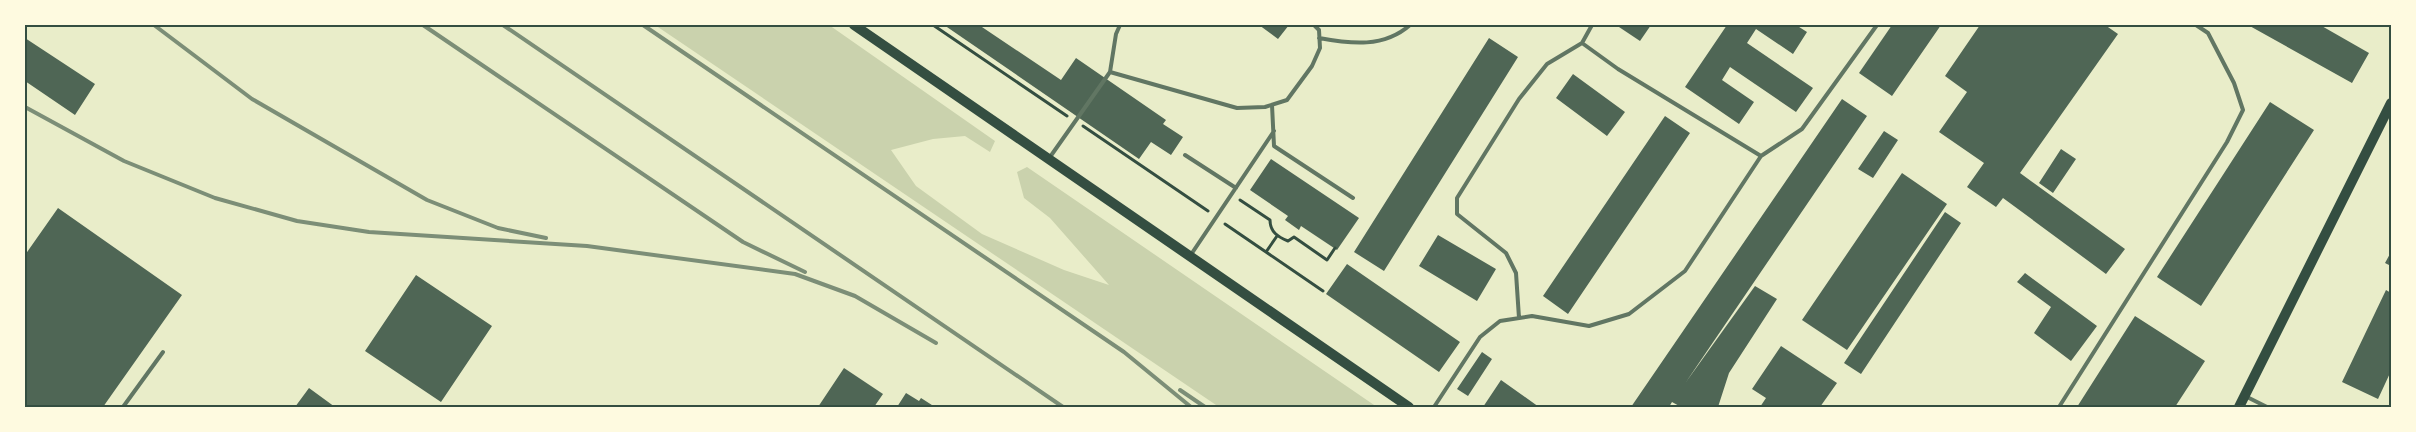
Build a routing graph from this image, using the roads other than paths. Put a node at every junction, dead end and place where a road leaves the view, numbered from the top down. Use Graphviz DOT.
graph roads {
  1 [pos="854,25"];
  2 [pos="1120,25"];
  3 [pos="1314,25"];
  4 [pos="1410,25"];
  5 [pos="1592,25"];
  6 [pos="1877,25"];
  7 [pos="2196,25"];
  8 [pos="1319,38"];
  9 [pos="1582,43"];
  10 [pos="1110,72"];
  11 [pos="2391,103"];
  12 [pos="1272,105"];
  13 [pos="1274,131"];
  14 [pos="1185,155"];
  15 [pos="1761,156"];
  16 [pos="1049,159"];
  17 [pos="1236,188"];
  18 [pos="1353,198"];
  19 [pos="1190,256"];
  20 [pos="1519,318"];
  21 [pos="163,352"];
  22 [pos="2245,396"];
  23 [pos="123,407"];
  24 [pos="1409,407"];
  25 [pos="1434,407"];
  26 [pos="2059,407"];
  27 [pos="2239,407"];
  28 [pos="2267,407"];
  1 -- 16 [label="main road"];
  2 -- 10 [label="lane"];
  3 -- 8 [label="lane"];
  4 -- 8 [label="lane"];
  5 -- 9 [label="lane"];
  6 -- 15 [label="lane"];
  7 -- 26 [label="lane"];
  8 -- 12 [label="lane"];
  9 -- 15 [label="lane"];
  9 -- 20 [label="lane"];
  10 -- 12 [label="lane"];
  10 -- 16 [label="lane"];
  11 -- 22 [label="main road"];
  12 -- 13 [label="lane"];
  13 -- 17 [label="lane"];
  13 -- 18 [label="lane"];
  14 -- 17 [label="lane"];
  15 -- 20 [label="lane"];
  16 -- 19 [label="main road"];
  17 -- 19 [label="lane"];
  19 -- 24 [label="main road"];
  20 -- 25 [label="lane"];
  21 -- 23 [label="lane"];
  22 -- 27 [label="main road"];
  22 -- 28 [label="lane"];
}
